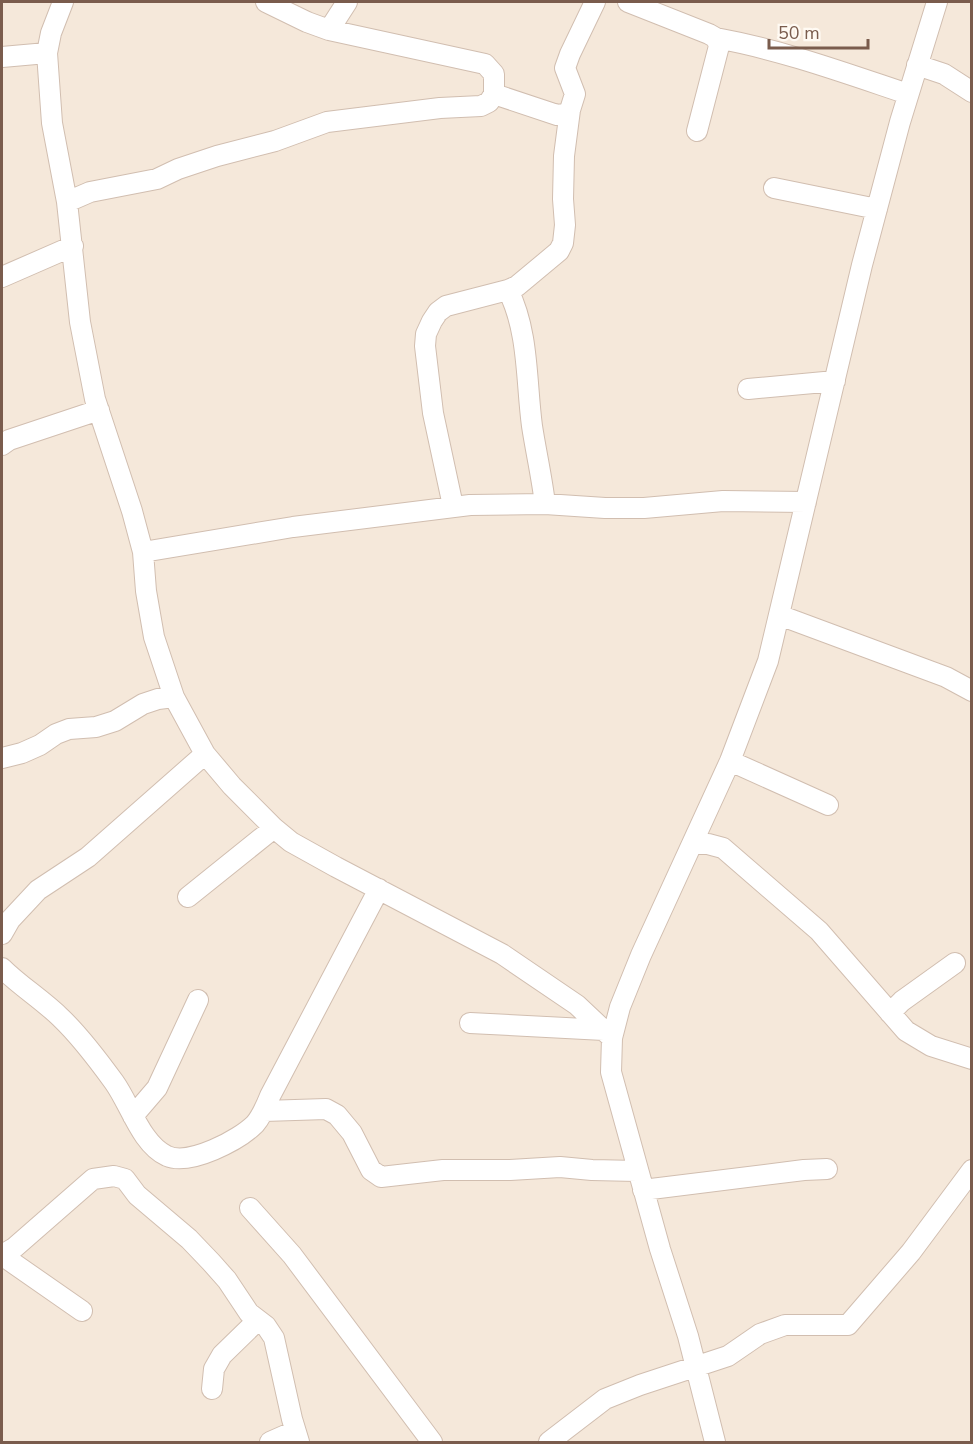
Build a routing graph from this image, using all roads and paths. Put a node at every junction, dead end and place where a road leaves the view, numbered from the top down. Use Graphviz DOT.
graph roads {
  1 [pos="63,2"];
  2 [pos="266,2"];
  3 [pos="347,2"];
  4 [pos="595,2"];
  5 [pos="628,2"];
  6 [pos="937,2"];
  7 [pos="329,30"];
  8 [pos="716,38"];
  9 [pos="47,53"];
  10 [pos="2,57"];
  11 [pos="917,65"];
  12 [pos="972,92"];
  13 [pos="494,94"];
  14 [pos="908,94"];
  15 [pos="570,110"];
  16 [pos="698,131"];
  17 [pos="774,188"];
  18 [pos="67,202"];
  19 [pos="877,209"];
  20 [pos="73,246"];
  21 [pos="2,277"];
  22 [pos="508,291"];
  23 [pos="835,381"];
  24 [pos="748,389"];
  25 [pos="99,410"];
  26 [pos="2,446"];
  27 [pos="806,502"];
  28 [pos="545,504"];
  29 [pos="453,506"];
  30 [pos="143,552"];
  31 [pos="779,615"];
  32 [pos="972,691"];
  33 [pos="174,697"];
  34 [pos="205,754"];
  35 [pos="2,758"];
  36 [pos="730,761"];
  37 [pos="828,805"];
  38 [pos="274,828"];
  39 [pos="693,844"];
  40 [pos="379,889"];
  41 [pos="188,897"];
  42 [pos="2,934"];
  43 [pos="955,963"];
  44 [pos="2,968"];
  45 [pos="198,1000"];
  46 [pos="890,1012"];
  47 [pos="470,1023"];
  48 [pos="608,1034"];
  49 [pos="972,1059"];
  50 [pos="264,1111"];
  51 [pos="133,1116"];
  52 [pos="827,1169"];
  53 [pos="972,1170"];
  54 [pos="640,1180"];
  55 [pos="249,1208"];
  56 [pos="2,1255"];
  57 [pos="82,1311"];
  58 [pos="258,1320"];
  59 [pos="695,1367"];
  60 [pos="212,1389"];
  61 [pos="297,1437"];
  62 [pos="424,1440"];
  63 [pos="270,1443"];
  64 [pos="549,1443"];
  65 [pos="715,1443"];
  1 -- 9 [label="street"];
  2 -- 7 [label="street"];
  3 -- 7 [label="street"];
  4 -- 15 [label="street"];
  5 -- 8 [label="street"];
  6 -- 11 [label="street"];
  7 -- 13 [label="street"];
  8 -- 14 [label="street"];
  8 -- 16 [label="street"];
  9 -- 10 [label="street"];
  9 -- 18 [label="street"];
  11 -- 12 [label="street"];
  11 -- 14 [label="street"];
  13 -- 15 [label="street"];
  13 -- 18 [label="street"];
  14 -- 19 [label="street"];
  15 -- 22 [label="street"];
  17 -- 19 [label="street"];
  18 -- 20 [label="street"];
  19 -- 23 [label="street"];
  20 -- 21 [label="street"];
  20 -- 25 [label="street"];
  22 -- 28 [label="street"];
  22 -- 29 [label="street"];
  23 -- 24 [label="street"];
  23 -- 27 [label="street"];
  25 -- 26 [label="street"];
  25 -- 30 [label="street"];
  27 -- 28 [label="street"];
  27 -- 31 [label="street"];
  28 -- 29 [label="street"];
  29 -- 30 [label="street"];
  30 -- 33 [label="street"];
  31 -- 32 [label="street"];
  31 -- 36 [label="street"];
  33 -- 34 [label="street"];
  33 -- 35 [label="street"];
  34 -- 38 [label="street"];
  34 -- 42 [label="street"];
  36 -- 37 [label="street"];
  36 -- 39 [label="street"];
  38 -- 40 [label="street"];
  38 -- 41 [label="street"];
  39 -- 46 [label="street"];
  39 -- 48 [label="street"];
  40 -- 48 [label="street"];
  40 -- 50 [label="street"];
  43 -- 46 [label="street"];
  44 -- 51 [label="street"];
  45 -- 51 [label="street"];
  46 -- 49 [label="street"];
  47 -- 48 [label="street"];
  48 -- 54 [label="street"];
  50 -- 51 [label="street"];
  50 -- 54 [label="street"];
  52 -- 54 [label="street"];
  53 -- 59 [label="street"];
  54 -- 59 [label="street"];
  55 -- 62 [label="street"];
  56 -- 57 [label="street"];
  56 -- 58 [label="street"];
  58 -- 60 [label="street"];
  58 -- 61 [label="street"];
  59 -- 64 [label="street"];
  59 -- 65 [label="street"];
  61 -- 63 [label="street"];
}
